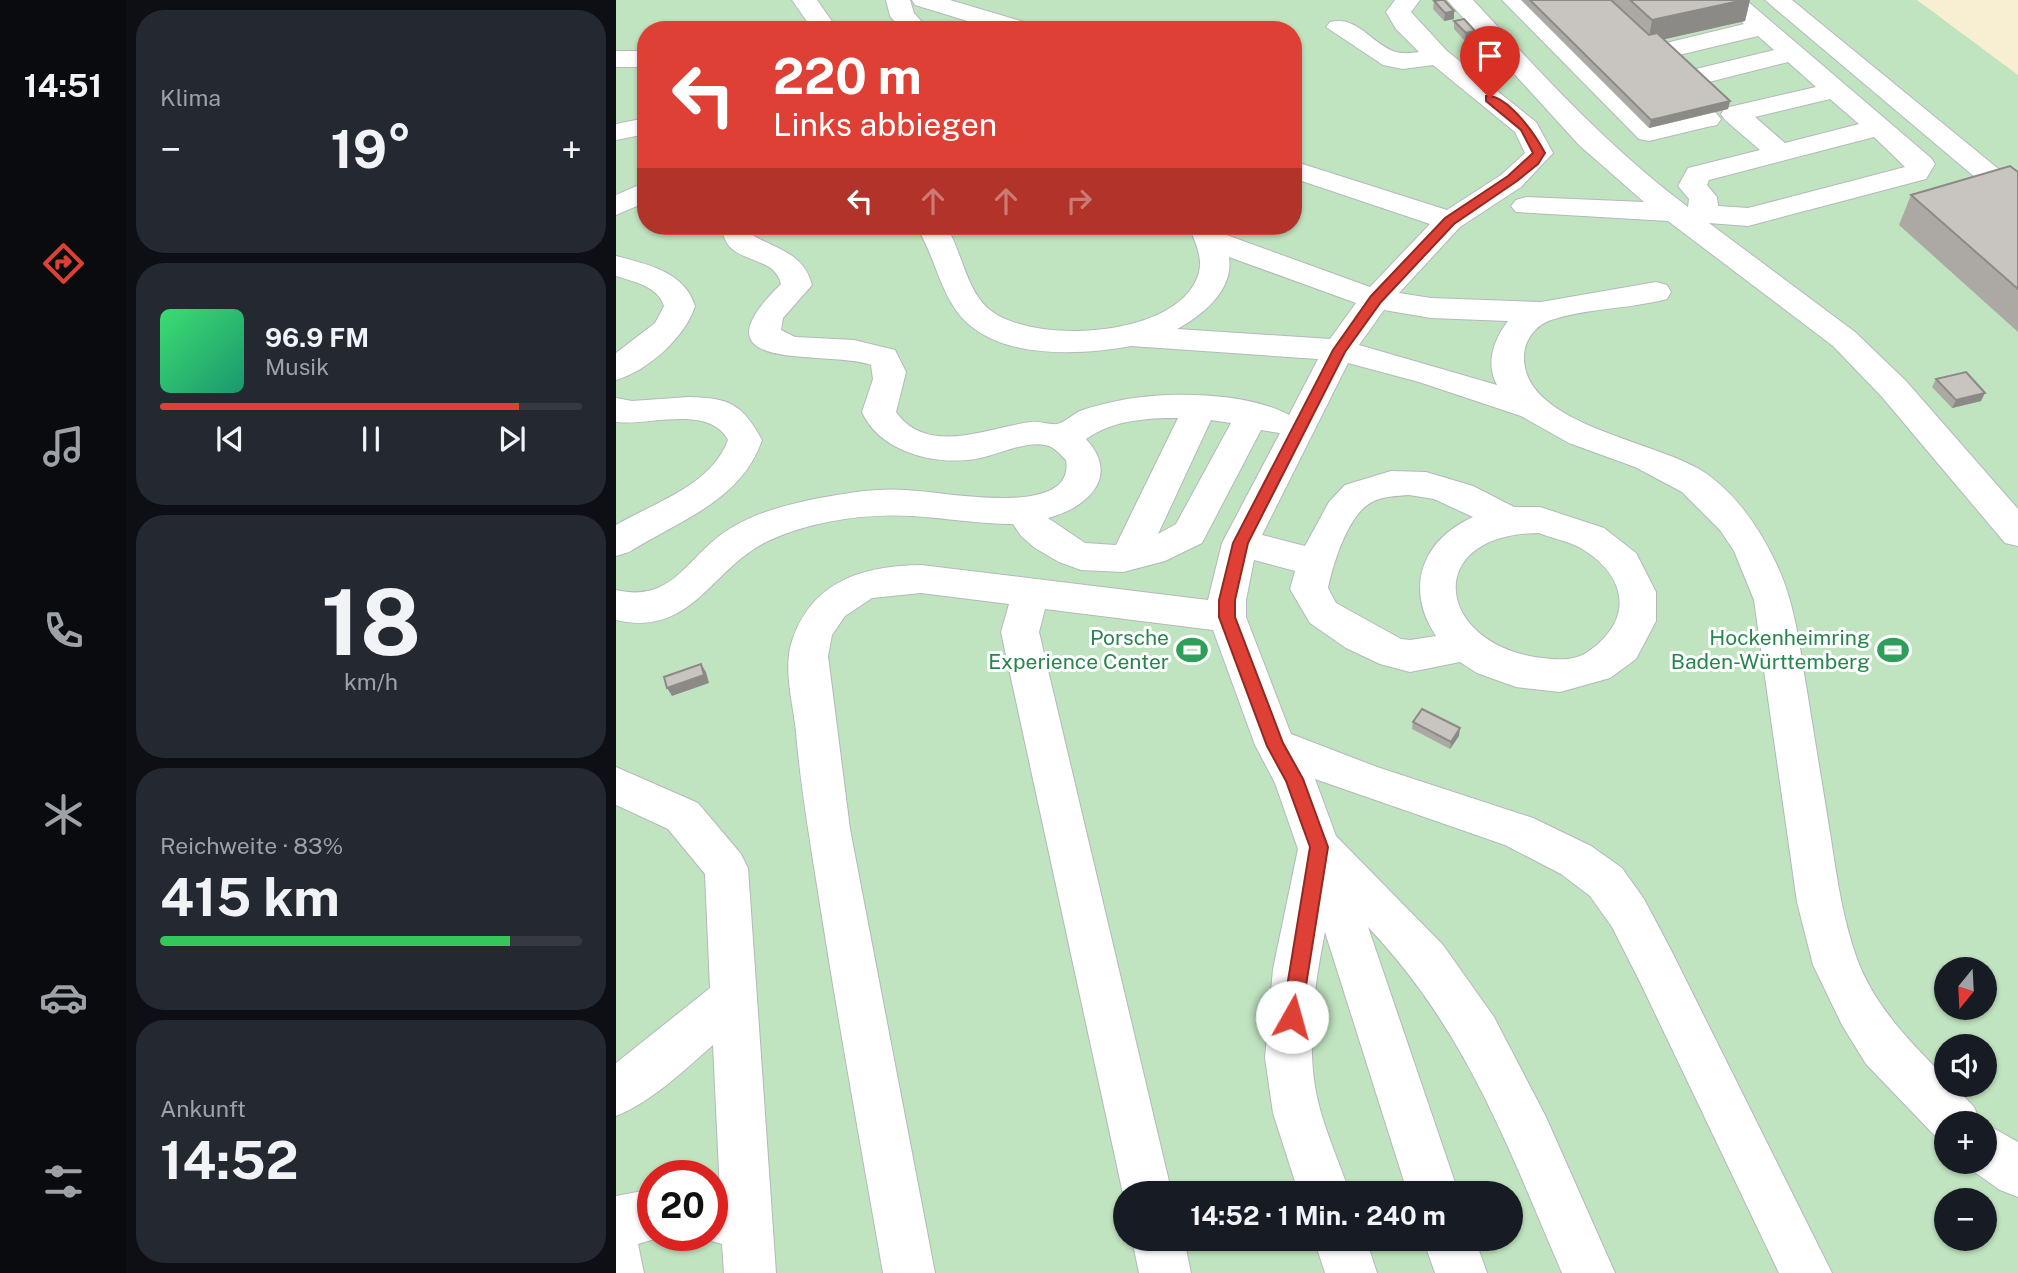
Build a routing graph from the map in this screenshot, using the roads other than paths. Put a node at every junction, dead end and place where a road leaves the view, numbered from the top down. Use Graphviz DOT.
graph roads {
  1 [pos="804,0"];
  2 [pos="898,0"];
  3 [pos="924,0"];
  4 [pos="1408,0"];
  5 [pos="1459,0"];
  6 [pos="1514,0"];
  7 [pos="1731,0"];
  8 [pos="1777,0"];
  9 [pos="819,21"];
  10 [pos="907,21"];
  11 [pos="995,21"];
  12 [pos="1339,27"];
  13 [pos="1764,27"];
  14 [pos="1675,48"];
  15 [pos="1794,53"];
  16 [pos="1438,56"];
  17 [pos="616,59"];
  18 [pos="637,59"];
  19 [pos="1705,75"];
  20 [pos="1836,90"];
  21 [pos="1703,115"];
  22 [pos="1881,127"];
  23 [pos="637,128"];
  24 [pos="616,132"];
  25 [pos="1780,153"];
  26 [pos="1302,172"];
  27 [pos="637,196"];
  28 [pos="2018,199"];
  29 [pos="616,206"];
  30 [pos="1526,206"];
  31 [pos="1686,213"];
  32 [pos="1450,221"];
  33 [pos="739,235"];
  34 [pos="935,235"];
  35 [pos="1207,235"];
  36 [pos="1213,235"];
  37 [pos="616,265"];
  38 [pos="1656,292"];
  39 [pos="1376,299"];
  40 [pos="1541,312"];
  41 [pos="1120,337"];
  42 [pos="1339,350"];
  43 [pos="616,369"];
  44 [pos="1200,407"];
  45 [pos="1528,407"];
  46 [pos="616,410"];
  47 [pos="1252,415"];
  48 [pos="1298,429"];
  49 [pos="1062,439"];
  50 [pos="1027,509"];
  51 [pos="1509,521"];
  52 [pos="2018,533"];
  53 [pos="616,542"];
  54 [pos="1240,543"];
  55 [pos="1130,555"];
  56 [pos="1315,562"];
  57 [pos="1030,595"];
  58 [pos="616,605"];
  59 [pos="1227,617"];
  60 [pos="1465,646"];
  61 [pos="1275,746"];
  62 [pos="616,785"];
  63 [pos="1319,847"];
  64 [pos="734,997"];
  65 [pos="616,1092"];
  66 [pos="1944,1111"];
  67 [pos="1997,1156"];
  68 [pos="2018,1171"];
  69 [pos="1144,1181"];
  70 [pos="1321,1181"];
  71 [pos="1430,1181"];
  72 [pos="637,1218"];
  73 [pos="729,1219"];
  74 [pos="616,1222"];
  75 [pos="1160,1251"];
  76 [pos="1344,1251"];
  77 [pos="1453,1251"];
  78 [pos="616,1254"];
  79 [pos="618,1273"];
  80 [pos="750,1273"];
  81 [pos="909,1273"];
  82 [pos="1165,1273"];
  83 [pos="1351,1273"];
  84 [pos="1461,1273"];
  85 [pos="1589,1273"];
  86 [pos="1806,1273"];
  1 -- 9 [label="lane"];
  2 -- 10 [label="lane"];
  3 -- 11 [label="lane"];
  4 -- 16 [label="lane"];
  5 -- 31 [label="lane"];
  6 -- 21 [label="lane"];
  7 -- 13 [label="lane"];
  8 -- 28 [label="lane"];
  12 -- 16 [label="lane"];
  13 -- 14 [label="lane"];
  13 -- 15 [label="lane"];
  15 -- 19 [label="lane"];
  15 -- 20 [label="lane"];
  16 -- 32 [label="lane"];
  17 -- 18 [label="lane"];
  20 -- 22 [label="lane"];
  20 -- 25 [label="lane"];
  22 -- 25 [label="lane"];
  22 -- 31 [label="lane"];
  23 -- 24 [label="lane"];
  25 -- 31 [label="lane"];
  26 -- 32 [label="lane"];
  27 -- 29 [label="lane"];
  30 -- 31 [label="lane"];
  31 -- 52 [label="lane"];
  32 -- 39 [label="lane"];
  33 -- 49 [label="lane"];
  34 -- 41 [label="lane"];
  35 -- 41 [label="lane"];
  36 -- 39 [label="lane"];
  37 -- 43 [label="lane"];
  38 -- 40 [label="lane"];
  39 -- 40 [label="lane"];
  39 -- 42 [label="lane"];
  40 -- 45 [label="lane"];
  41 -- 42 [label="lane"];
  42 -- 45 [label="lane"];
  42 -- 48 [label="lane"];
  44 -- 47 [label="lane"];
  44 -- 49 [label="lane"];
  44 -- 55 [label="lane"];
  45 -- 66 [label="lane"];
  46 -- 53 [label="lane"];
  47 -- 48 [label="lane"];
  47 -- 55 [label="lane"];
  48 -- 54 [label="lane"];
  49 -- 50 [label="lane"];
  50 -- 55 [label="lane"];
  50 -- 58 [label="lane"];
  51 -- 56 [label="lane"];
  51 -- 60 [label="lane"];
  51 -- 60 [label="lane"];
  54 -- 56 [label="lane"];
  54 -- 59 [label="lane"];
  56 -- 60 [label="lane"];
  57 -- 59 [label="lane"];
  57 -- 69 [label="lane"];
  57 -- 81 [label="lane"];
  59 -- 61 [label="lane"];
  61 -- 63 [label="lane"];
  61 -- 86 [label="lane"];
  62 -- 64 [label="lane"];
  63 -- 70 [label="lane"];
  63 -- 71 [label="lane"];
  63 -- 85 [label="lane"];
  64 -- 65 [label="lane"];
  64 -- 73 [label="lane"];
  67 -- 68 [label="lane"];
  72 -- 74 [label="lane"];
  73 -- 80 [label="lane"];
  75 -- 82 [label="lane"];
  76 -- 83 [label="lane"];
  77 -- 84 [label="lane"];
  78 -- 79 [label="lane"];
}
